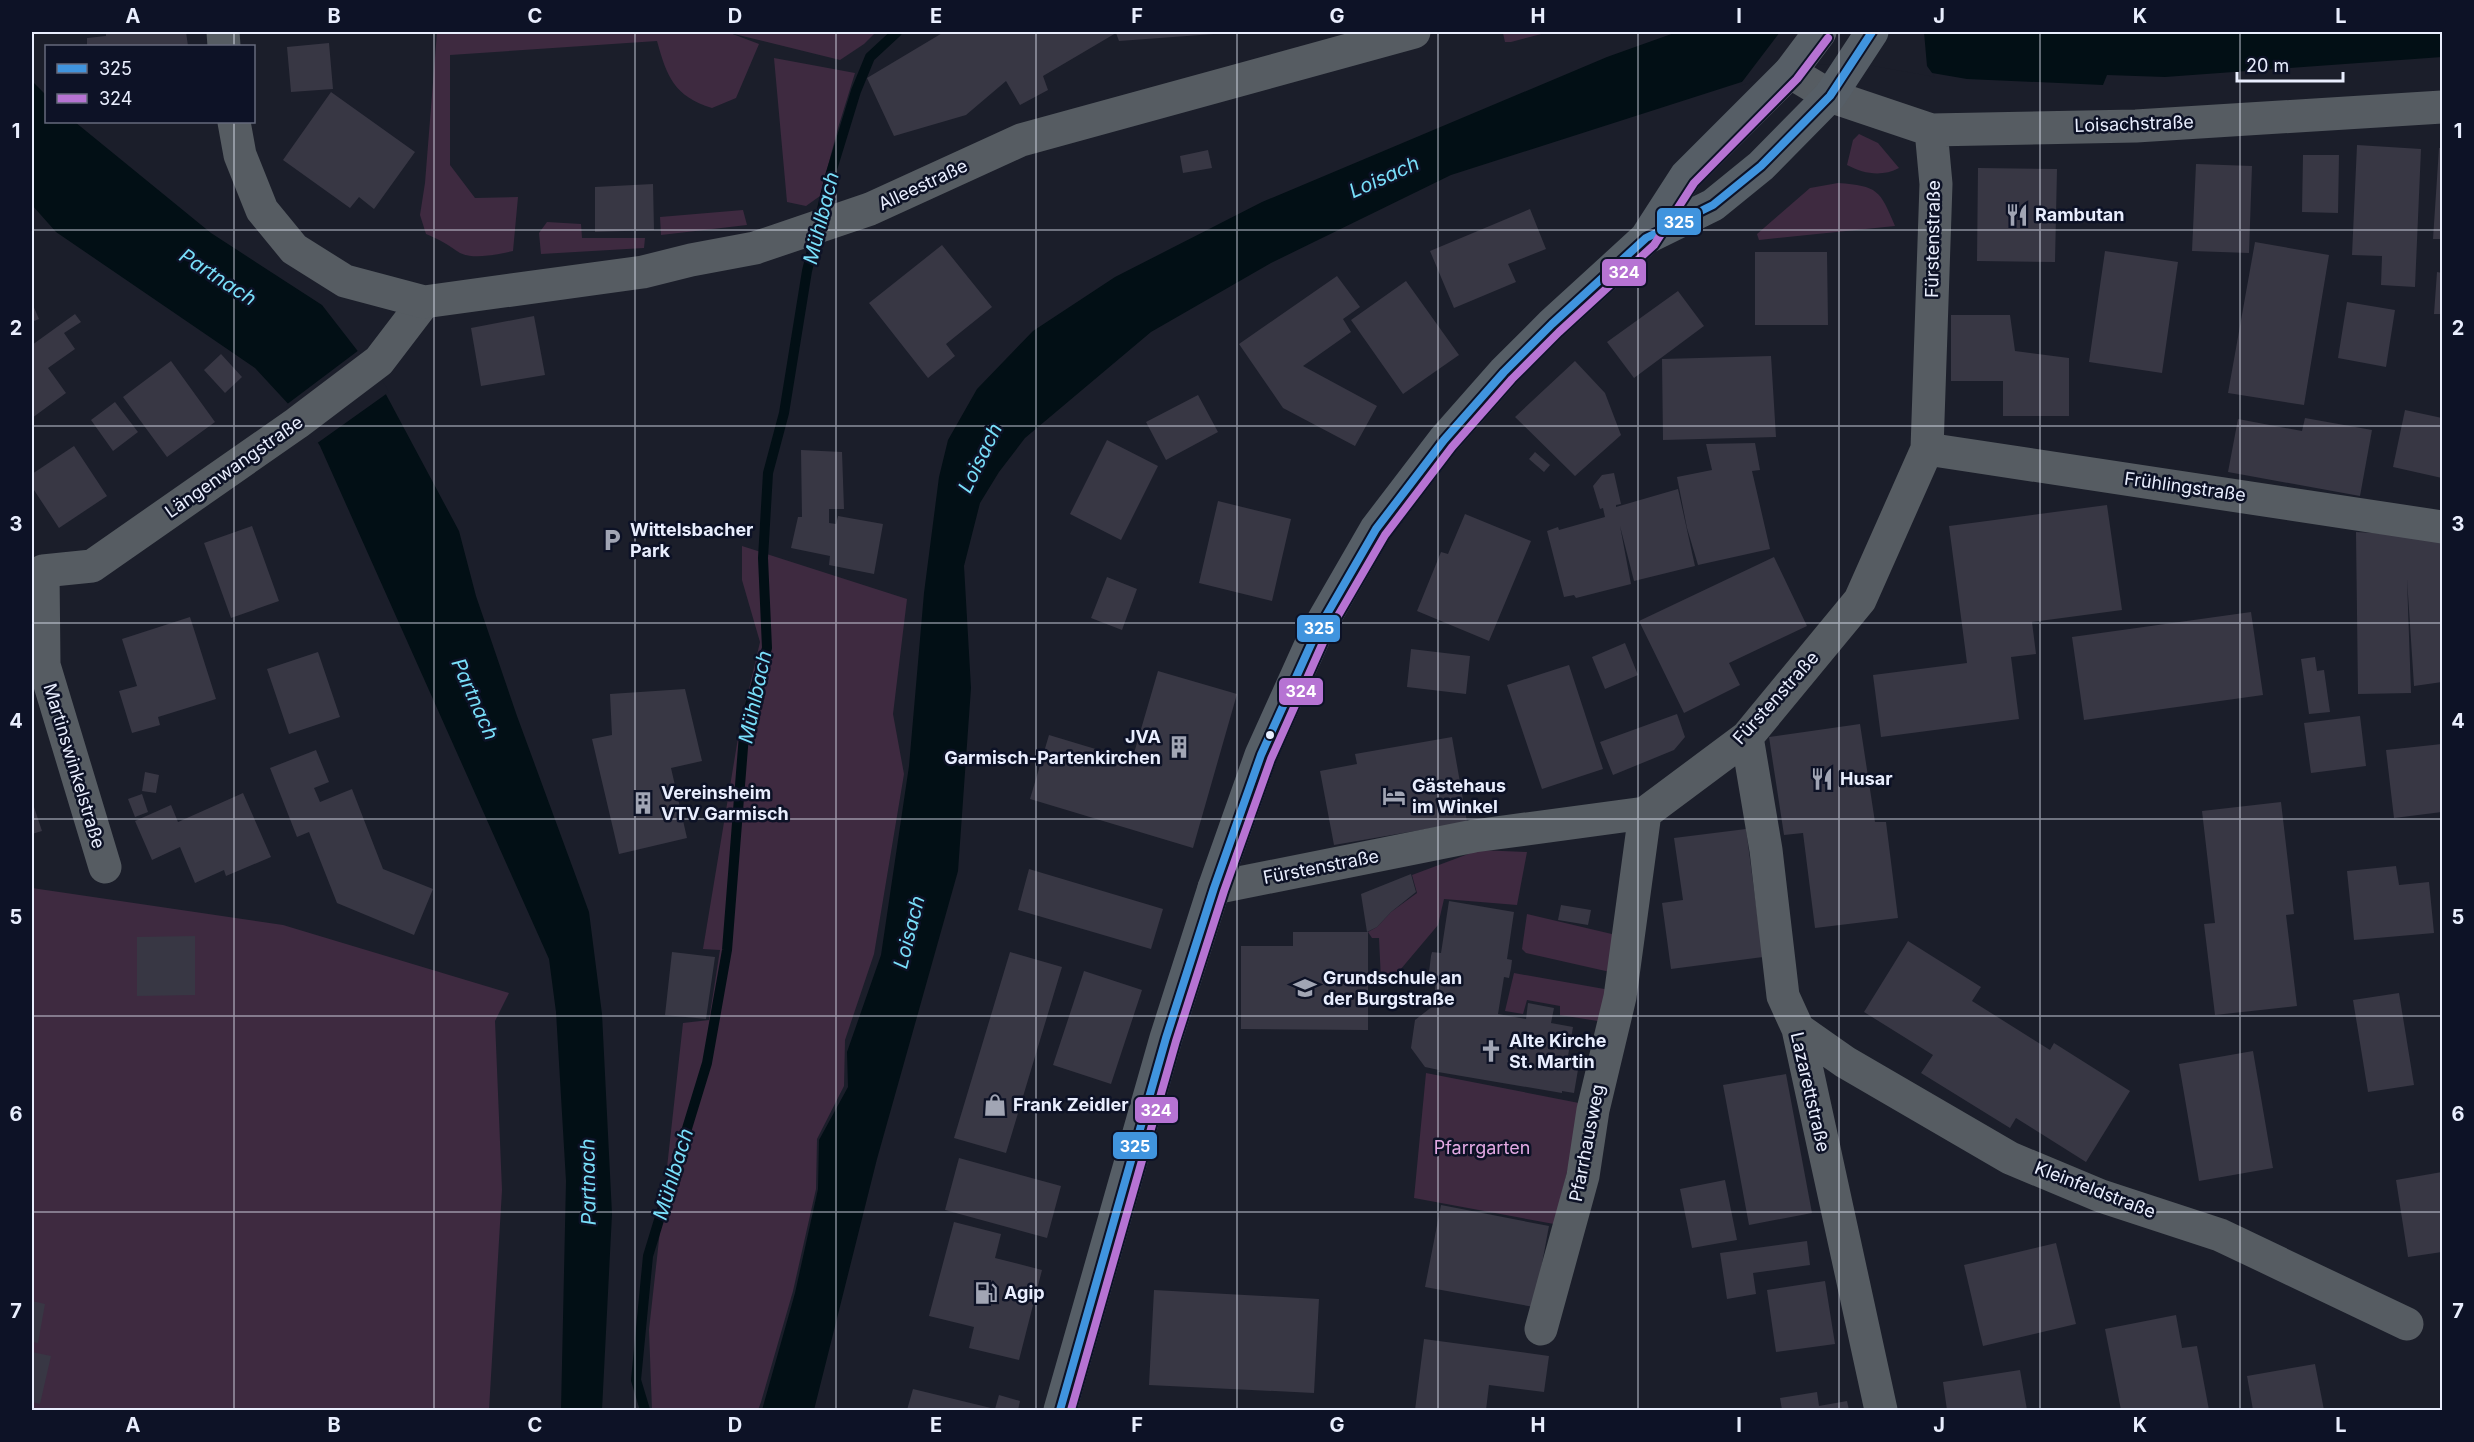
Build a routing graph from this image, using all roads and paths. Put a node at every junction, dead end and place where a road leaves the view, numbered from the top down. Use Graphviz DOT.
graph roads {
  1 [pos="1414,32"];
  2 [pos="1820,32"];
  3 [pos="1872,32"];
  4 [pos="1790,72"];
  5 [pos="1830,96"];
  6 [pos="2442,106"];
  7 [pos="234,123"];
  8 [pos="1931,130"];
  9 [pos="1646,238"];
  10 [pos="424,302"];
  11 [pos="1927,449"];
  12 [pos="2442,527"];
  13 [pos="35,577"];
  14 [pos="1747,737"];
  15 [pos="1645,813"];
  16 [pos="105,867"];
  17 [pos="1214,888"];
  18 [pos="1798,1029"];
  19 [pos="2407,1324"];
  20 [pos="1541,1329"];
  21 [pos="1060,1410"];
  22 [pos="1881,1410"];
  1 -- 10 [label="street, Alleestraße"];
  2 -- 4 [label="main road"];
  3 -- 5 [label="main road"];
  4 -- 5 [label="street, Loisachstraße"];
  4 -- 9 [label="main road"];
  5 -- 8 [label="street, Loisachstraße"];
  5 -- 9 [label="main road"];
  6 -- 8 [label="street, Loisachstraße"];
  7 -- 10 [label="street"];
  8 -- 11 [label="street, Fürstenstraße"];
  9 -- 17 [label="main road"];
  10 -- 13 [label="street, Längenwangstraße"];
  11 -- 12 [label="street, Frühlingstraße"];
  11 -- 14 [label="street, Fürstenstraße"];
  13 -- 16 [label="street, Martinswinkelstraße"];
  14 -- 15 [label="street, Fürstenstraße"];
  14 -- 18 [label="street, Lazarettstraße"];
  15 -- 17 [label="street, Fürstenstraße"];
  15 -- 20 [label="street, Pfarrhausweg"];
  17 -- 21 [label="main road"];
  18 -- 19 [label="street, Kleinfeldstraße"];
  18 -- 22 [label="street, Lazarettstraße"];
}
